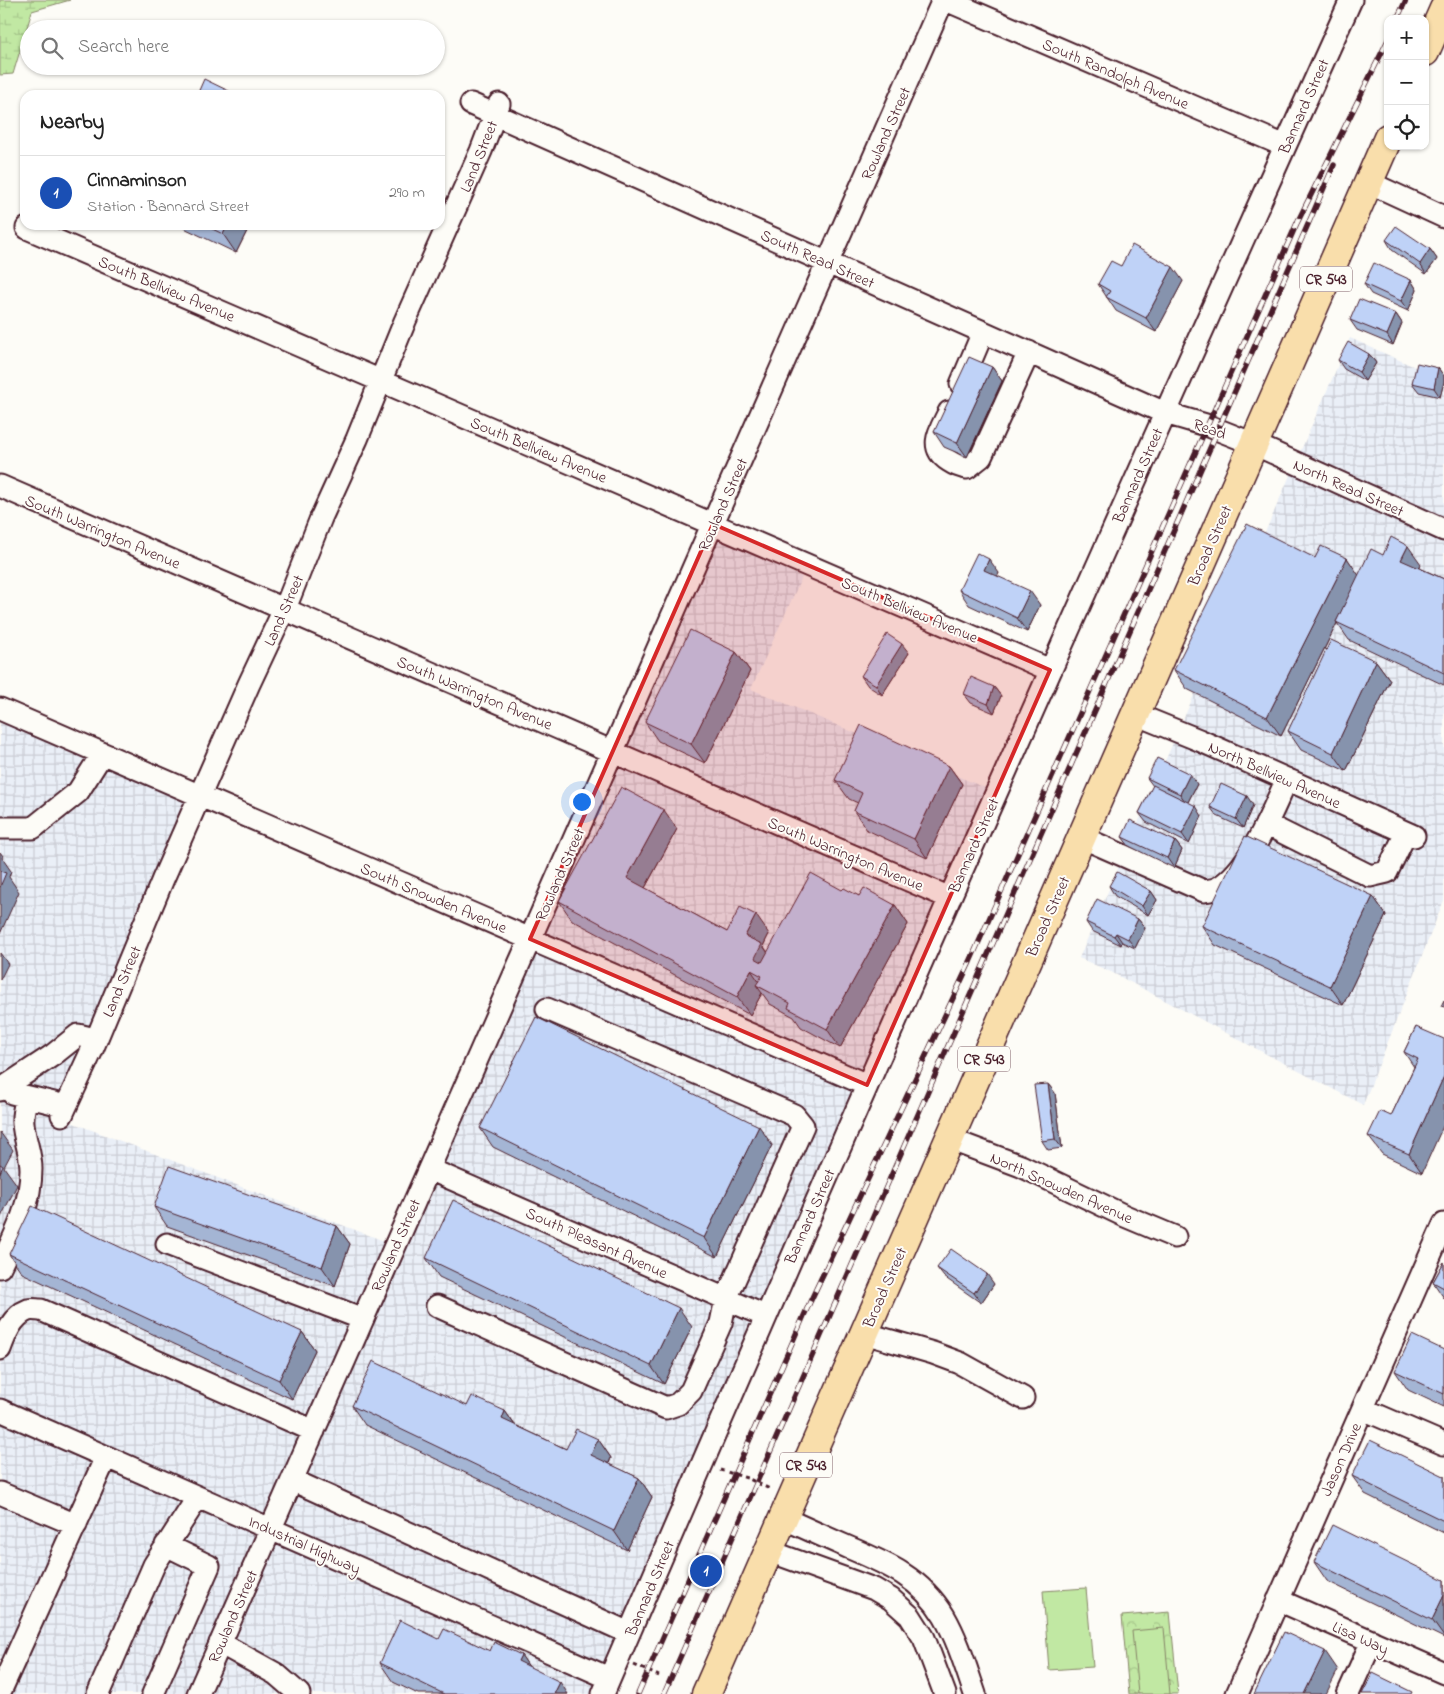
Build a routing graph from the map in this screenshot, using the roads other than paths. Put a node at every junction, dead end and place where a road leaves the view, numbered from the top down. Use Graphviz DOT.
graph roads {
  1 [pos="945,0"];
  2 [pos="1351,0"];
  3 [pos="1444,9"];
  4 [pos="1429,43"];
  5 [pos="471,104"];
  6 [pos="497,109"];
  7 [pos="1285,146"];
  8 [pos="1384,147"];
  9 [pos="1368,182"];
  10 [pos="1444,217"];
  11 [pos="32,230"];
  12 [pos="828,263"];
  13 [pos="983,332"];
  14 [pos="1029,352"];
  15 [pos="381,380"];
  16 [pos="1165,413"];
  17 [pos="1254,444"];
  18 [pos="0,486"];
  19 [pos="713,524"];
  20 [pos="1444,530"];
  21 [pos="284,609"];
  22 [pos="1050,670"];
  23 [pos="0,710"];
  24 [pos="1135,714"];
  25 [pos="613,752"];
  26 [pos="102,754"];
  27 [pos="1287,779"];
  28 [pos="200,796"];
  29 [pos="1266,824"];
  30 [pos="0,828"];
  31 [pos="1081,837"];
  32 [pos="950,898"];
  33 [pos="530,939"];
  34 [pos="547,1009"];
  35 [pos="95,1039"];
  36 [pos="867,1085"];
  37 [pos="0,1090"];
  38 [pos="27,1097"];
  39 [pos="949,1139"];
  40 [pos="429,1169"];
  41 [pos="1444,1224"];
  42 [pos="1174,1237"];
  43 [pos="167,1244"];
  44 [pos="0,1267"];
  45 [pos="726,1299"];
  46 [pos="437,1306"];
  47 [pos="765,1316"];
  48 [pos="363,1319"];
  49 [pos="864,1333"];
  50 [pos="0,1350"];
  51 [pos="1022,1398"];
  52 [pos="1363,1409"];
  53 [pos="0,1410"];
  54 [pos="314,1431"];
  55 [pos="1444,1444"];
  56 [pos="106,1457"];
  57 [pos="292,1480"];
  58 [pos="0,1492"];
  59 [pos="198,1497"];
  60 [pos="783,1518"];
  61 [pos="76,1524"];
  62 [pos="271,1529"];
  63 [pos="166,1545"];
  64 [pos="769,1551"];
  65 [pos="916,1583"];
  66 [pos="1278,1600"];
  67 [pos="895,1602"];
  68 [pos="629,1633"];
  69 [pos="1372,1641"];
  70 [pos="220,1643"];
  71 [pos="1444,1673"];
  72 [pos="606,1686"];
  73 [pos="0,1692"];
  74 [pos="98,1694"];
  75 [pos="153,1694"];
  76 [pos="198,1694"];
  77 [pos="299,1694"];
  78 [pos="706,1694"];
  79 [pos="945,1694"];
  80 [pos="975,1694"];
  81 [pos="1237,1694"];
  82 [pos="1348,1694"];
  1 -- 7 [label="street, South Randolph Avenue"];
  1 -- 12 [label="street, Rowland Street"];
  2 -- 7 [label="street, Bannard Street"];
  3 -- 4 [label="main road"];
  5 -- 6 [label="street, South Read Street"];
  6 -- 12 [label="street, South Read Street"];
  6 -- 15 [label="street, Land Street"];
  7 -- 16 [label="street, Bannard Street"];
  8 -- 9 [label="main road, Broad Street / CR 543"];
  9 -- 10 [label="street"];
  9 -- 17 [label="main road, Broad Street / CR 543"];
  11 -- 15 [label="street, South Bellview Avenue"];
  12 -- 13 [label="street, South Read Street"];
  12 -- 19 [label="street, Rowland Street"];
  13 -- 14 [label="street, South Read Street"];
  13 -- 14 [label="street"];
  14 -- 16 [label="street, South Read Street"];
  15 -- 19 [label="street, South Bellview Avenue"];
  15 -- 21 [label="street, Land Street"];
  16 -- 17 [label="street, Read"];
  16 -- 22 [label="street, Bannard Street"];
  17 -- 20 [label="street, North Read Street"];
  17 -- 24 [label="main road, Broad Street / CR 543"];
  18 -- 21 [label="street, South Warrington Avenue"];
  19 -- 22 [label="street, South Bellview Avenue"];
  19 -- 25 [label="street, Rowland Street"];
  21 -- 25 [label="street, South Warrington Avenue"];
  21 -- 28 [label="street, Land Street"];
  22 -- 32 [label="street, Bannard Street"];
  23 -- 26 [label="street, South Snowden Avenue"];
  24 -- 27 [label="street, North Bellview Avenue"];
  24 -- 31 [label="main road, Broad Street / CR 543"];
  25 -- 32 [label="street, South Warrington Avenue"];
  25 -- 33 [label="street, Rowland Street"];
  26 -- 28 [label="street, South Snowden Avenue"];
  26 -- 30 [label="street"];
  27 -- 29 [label="street"];
  27 -- 29 [label="street, North Bellview Avenue"];
  28 -- 33 [label="street, South Snowden Avenue"];
  28 -- 35 [label="street, Land Street"];
  29 -- 31 [label="street"];
  31 -- 39 [label="main road, Broad Street / CR 543"];
  32 -- 36 [label="street, Bannard Street"];
  33 -- 36 [label="street, South Snowden Avenue"];
  33 -- 40 [label="street, Rowland Street"];
  34 -- 45 [label="street"];
  35 -- 37 [label="street"];
  35 -- 38 [label="street, Land Street"];
  36 -- 47 [label="street, Bannard Street"];
  37 -- 38 [label="street"];
  38 -- 44 [label="street"];
  39 -- 42 [label="street, North Snowden Avenue"];
  39 -- 49 [label="main road, Broad Street / CR 543"];
  40 -- 45 [label="street, South Pleasant Avenue"];
  40 -- 48 [label="street, Rowland Street"];
  41 -- 52 [label="street, Jason Drive"];
  43 -- 48 [label="street"];
  45 -- 46 [label="street"];
  45 -- 47 [label="street, South Pleasant Avenue"];
  47 -- 68 [label="street, Bannard Street"];
  48 -- 54 [label="street, Rowland Street"];
  49 -- 51 [label="street"];
  49 -- 60 [label="main road, Broad Street / CR 543"];
  50 -- 54 [label="street"];
  52 -- 55 [label="street"];
  52 -- 66 [label="street, Jason Drive"];
  53 -- 56 [label="street, Industrial Highway"];
  54 -- 57 [label="street, Rowland Street"];
  56 -- 59 [label="street, Industrial Highway"];
  56 -- 61 [label="street"];
  57 -- 62 [label="street, Rowland Street"];
  57 -- 68 [label="street"];
  58 -- 61 [label="street"];
  59 -- 62 [label="street, Industrial Highway"];
  59 -- 63 [label="street"];
  60 -- 64 [label="main road, Broad Street / CR 543"];
  60 -- 65 [label="street"];
  61 -- 73 [label="street"];
  62 -- 70 [label="street, Rowland Street"];
  62 -- 72 [label="street, Industrial Highway"];
  63 -- 74 [label="street"];
  63 -- 75 [label="street"];
  64 -- 67 [label="street"];
  64 -- 78 [label="main road, Broad Street / CR 543"];
  65 -- 67 [label="street"];
  65 -- 80 [label="street"];
  66 -- 69 [label="street, Lisa Way"];
  66 -- 81 [label="street, Jason Drive"];
  67 -- 79 [label="street"];
  68 -- 72 [label="street, Bannard Street"];
  69 -- 71 [label="street, Lisa Way"];
  69 -- 82 [label="street"];
  70 -- 76 [label="street, Rowland Street"];
  70 -- 77 [label="street"];
}
